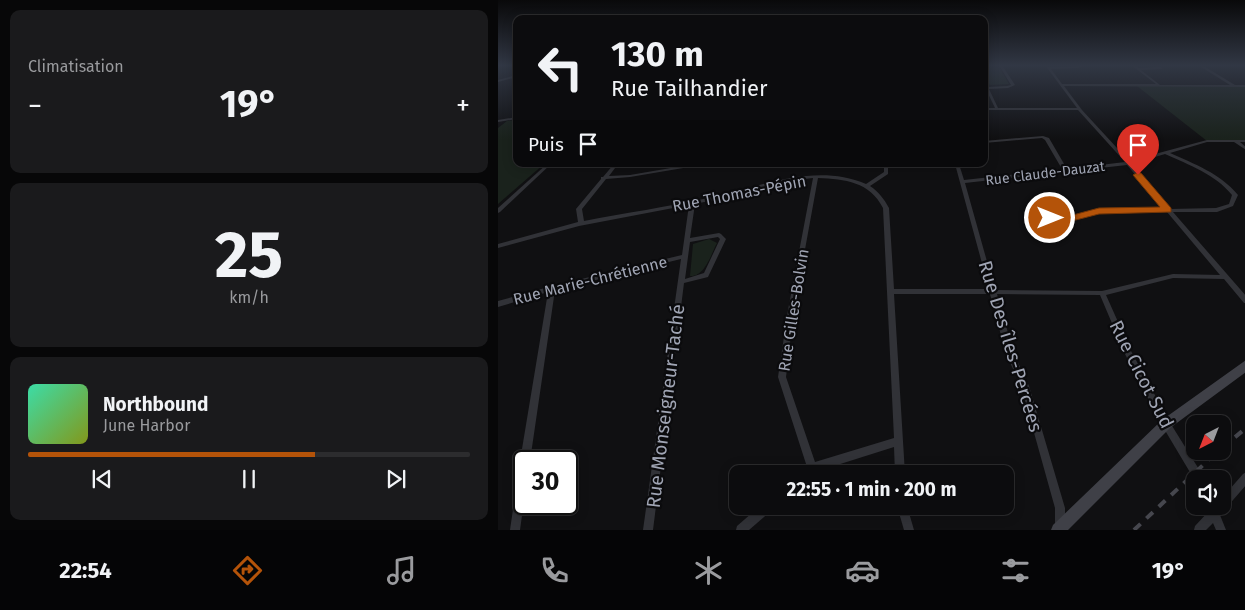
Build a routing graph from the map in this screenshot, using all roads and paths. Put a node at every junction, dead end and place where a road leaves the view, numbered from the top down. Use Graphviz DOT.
graph roads {
  1 [pos="989,90"];
  2 [pos="1066,90"];
  3 [pos="988,109"];
  4 [pos="997,109"];
  5 [pos="1080,109"];
  6 [pos="513,118"];
  7 [pos="498,120"];
  8 [pos="1235,141"];
  9 [pos="1246,141"];
  10 [pos="988,142"];
  11 [pos="1246,149"];
  12 [pos="1167,153"];
  13 [pos="1128,163"];
  14 [pos="546,167"];
  15 [pos="613,167"];
  16 [pos="684,167"];
  17 [pos="886,167"];
  18 [pos="958,167"];
  19 [pos="1065,170"];
  20 [pos="603,178"];
  21 [pos="816,178"];
  22 [pos="962,182"];
  23 [pos="866,186"];
  24 [pos="692,202"];
  25 [pos="498,210"];
  26 [pos="1167,210"];
  27 [pos="1068,219"];
  28 [pos="581,224"];
  29 [pos="688,240"];
  30 [pos="498,246"];
  31 [pos="683,257"];
  32 [pos="1224,277"];
  33 [pos="681,282"];
  34 [pos="552,288"];
  35 [pos="890,291"];
  36 [pos="994,291"];
  37 [pos="1102,293"];
  38 [pos="1246,301"];
  39 [pos="498,304"];
  40 [pos="1246,365"];
  41 [pos="1166,424"];
  42 [pos="898,441"];
  43 [pos="527,450"];
  44 [pos="807,465"];
  45 [pos="827,465"];
  46 [pos="899,465"];
  47 [pos="1194,470"];
  48 [pos="1246,477"];
  49 [pos="1231,494"];
  50 [pos="517,515"];
  51 [pos="758,515"];
  52 [pos="905,515"];
  53 [pos="1209,515"];
  54 [pos="1214,515"];
  55 [pos="1059,529"];
  56 [pos="515,530"];
  57 [pos="648,530"];
  58 [pos="741,530"];
  59 [pos="909,530"];
  60 [pos="1199,530"];
  61 [pos="1221,530"];
  1 -- 4 [label="street"];
  2 -- 5 [label="street"];
  3 -- 4 [label="street"];
  4 -- 5 [label="street"];
  5 -- 13 [label="street"];
  6 -- 7 [label="street"];
  8 -- 9 [label="street, Rue Claude-Dauzat"];
  8 -- 11 [label="street"];
  8 -- 12 [label="street, Rue Claude-Dauzat"];
  10 -- 19 [label="street"];
  12 -- 13 [label="street, Rue Claude-Dauzat"];
  12 -- 26 [label="street"];
  13 -- 19 [label="street, Rue Claude-Dauzat"];
  13 -- 26 [label="street"];
  14 -- 25 [label="street"];
  15 -- 20 [label="street"];
  16 -- 20 [label="street"];
  17 -- 23 [label="street"];
  18 -- 22 [label="street, Rue Des îles-Percées"];
  19 -- 22 [label="street, Rue Claude-Dauzat"];
  20 -- 28 [label="street"];
  21 -- 23 [label="street, Rue Thomas-Pépin"];
  21 -- 24 [label="street, Rue Thomas-Pépin"];
  21 -- 44 [label="street, Rue Gilles-Bolvin"];
  22 -- 36 [label="street, Rue Des îles-Percées"];
  23 -- 35 [label="street, Rue Thomas-Pépin"];
  24 -- 28 [label="street, Rue Thomas-Pépin"];
  24 -- 29 [label="street, Rue Monseigneur-Taché"];
  26 -- 27 [label="street"];
  26 -- 32 [label="street"];
  28 -- 30 [label="street, Rue Thomas-Pépin"];
  29 -- 31 [label="street, Rue Monseigneur-Taché"];
  29 -- 33 [label="street, Rue Monseigneur-Taché"];
  31 -- 33 [label="street, Rue Monseigneur-Taché"];
  31 -- 34 [label="street, Rue Marie-Chrétienne"];
  32 -- 37 [label="street"];
  32 -- 38 [label="street"];
  33 -- 57 [label="street, Rue Monseigneur-Taché"];
  34 -- 39 [label="street, Rue Marie-Chrétienne"];
  34 -- 43 [label="street"];
  35 -- 36 [label="street"];
  35 -- 42 [label="street, Rue Thomas-Pépin"];
  36 -- 37 [label="street"];
  36 -- 55 [label="street, Rue Des îles-Percées"];
  37 -- 41 [label="street, Rue Cicot Sud"];
  40 -- 41 [label="street"];
  41 -- 47 [label="street, Rue Cicot Sud"];
  41 -- 55 [label="street"];
  42 -- 45 [label="street"];
  42 -- 46 [label="street, Rue Thomas-Pépin"];
  48 -- 49 [label="street"];
  50 -- 56 [label="street"];
  51 -- 58 [label="street"];
  52 -- 59 [label="street"];
  53 -- 60 [label="street"];
  54 -- 61 [label="street"];
}
